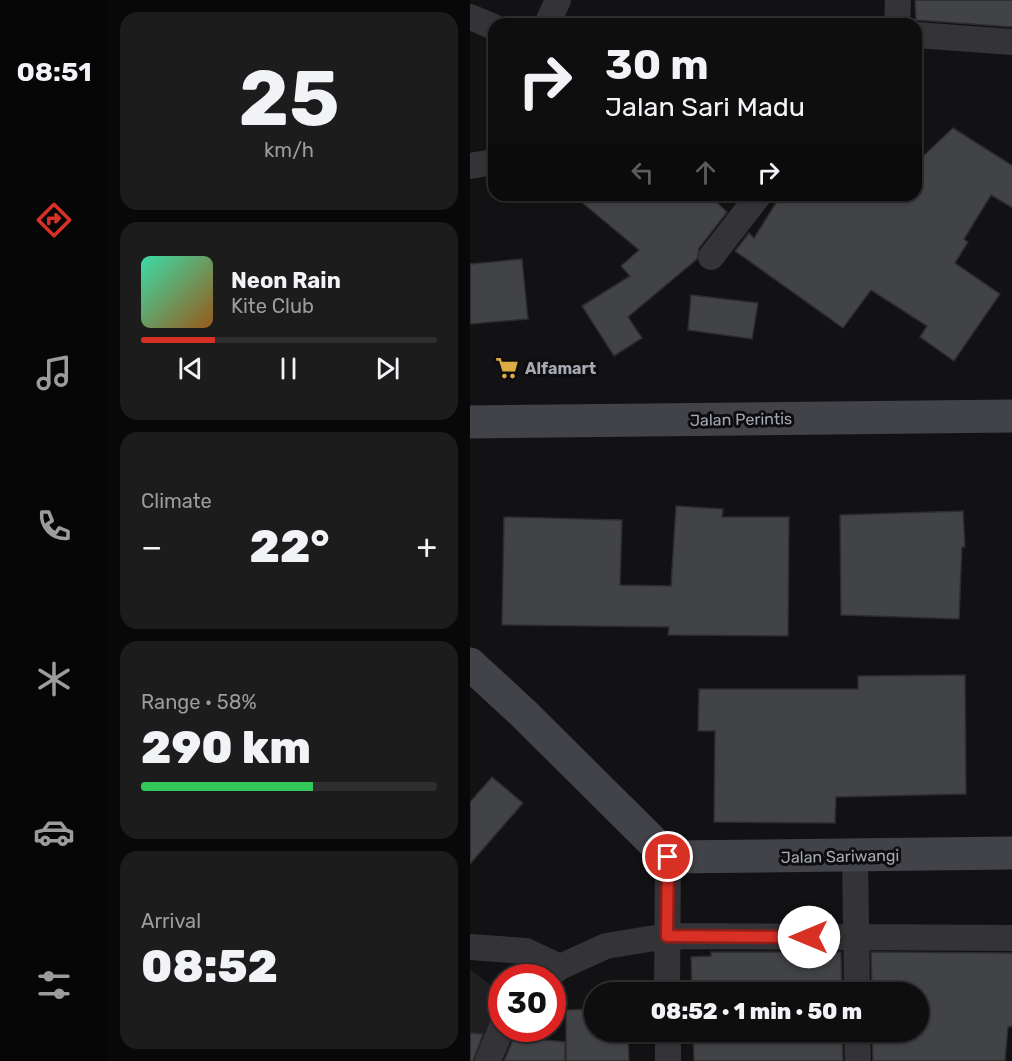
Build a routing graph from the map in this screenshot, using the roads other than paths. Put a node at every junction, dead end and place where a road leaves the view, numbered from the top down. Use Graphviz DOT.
graph roads {
  1 [pos="558,0"];
  2 [pos="898,0"];
  3 [pos="470,17"];
  4 [pos="550,18"];
  5 [pos="897,18"];
  6 [pos="488,24"];
  7 [pos="922,35"];
  8 [pos="1013,42"];
  9 [pos="488,163"];
  10 [pos="470,166"];
  11 [pos="754,201"];
  12 [pos="711,257"];
  13 [pos="1013,416"];
  14 [pos="470,422"];
  15 [pos="470,664"];
  16 [pos="1013,854"];
  17 [pos="855,856"];
  18 [pos="668,857"];
  19 [pos="667,936"];
  20 [pos="856,938"];
  21 [pos="1013,938"];
  22 [pos="470,947"];
  23 [pos="543,964"];
  24 [pos="566,966"];
  25 [pos="667,982"];
  26 [pos="857,982"];
  27 [pos="496,1042"];
  28 [pos="668,1042"];
  29 [pos="857,1042"];
  30 [pos="488,1061"];
  31 [pos="668,1061"];
  32 [pos="858,1061"];
  1 -- 4 [label="street"];
  2 -- 5 [label="street"];
  3 -- 6 [label="street"];
  7 -- 8 [label="street"];
  9 -- 10 [label="street"];
  11 -- 12 [label="street"];
  13 -- 14 [label="street, Jalan Perintis"];
  15 -- 18 [label="street"];
  16 -- 17 [label="street, Jalan Sariwangi"];
  17 -- 18 [label="street, Jalan Sariwangi"];
  17 -- 20 [label="street"];
  18 -- 19 [label="street"];
  19 -- 20 [label="street"];
  19 -- 24 [label="street"];
  19 -- 25 [label="street"];
  20 -- 21 [label="street"];
  20 -- 26 [label="street"];
  22 -- 23 [label="street"];
  27 -- 30 [label="street"];
  28 -- 31 [label="street"];
  29 -- 32 [label="street"];
}
